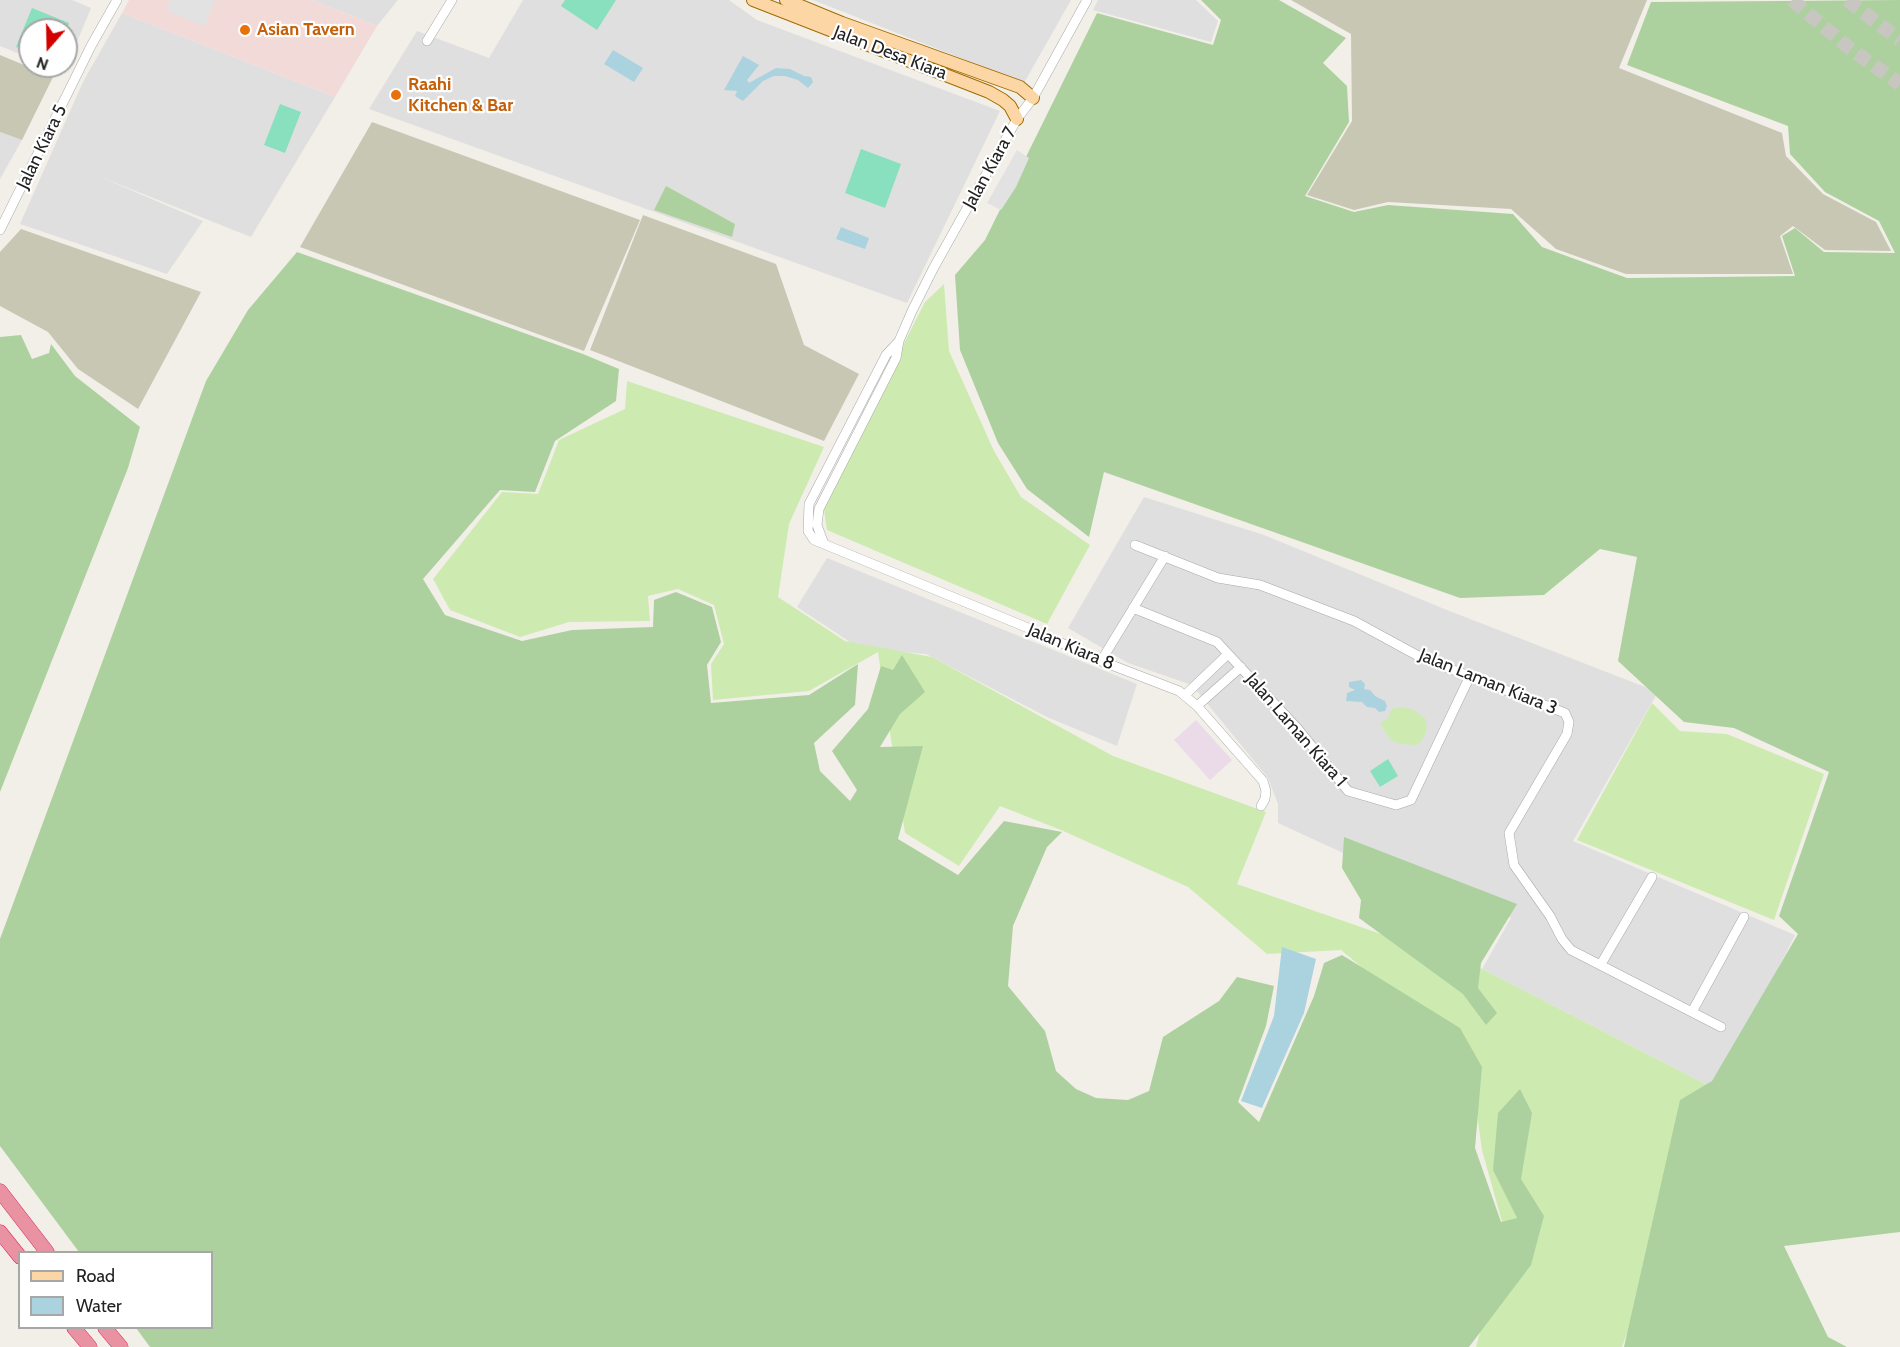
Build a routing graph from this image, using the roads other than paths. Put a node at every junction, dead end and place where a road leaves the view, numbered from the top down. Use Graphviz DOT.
graph roads {
  1 [pos="117,0"];
  2 [pos="452,0"];
  3 [pos="753,0"];
  4 [pos="786,0"];
  5 [pos="1087,0"];
  6 [pos="427,41"];
  7 [pos="1033,98"];
  8 [pos="1017,120"];
  9 [pos="0,230"];
  10 [pos="899,340"];
  11 [pos="1135,544"];
  12 [pos="1164,556"];
  13 [pos="1132,608"];
  14 [pos="1228,654"];
  15 [pos="1101,661"];
  16 [pos="1241,667"];
  17 [pos="1469,678"];
  18 [pos="1185,695"];
  19 [pos="1197,706"];
  20 [pos="1261,806"];
  21 [pos="1652,877"];
  22 [pos="1744,917"];
  23 [pos="1601,964"];
  24 [pos="1693,1010"];
  25 [pos="1721,1027"];
  26 [pos="0,1191"];
  27 [pos="0,1232"];
  28 [pos="46,1251"];
  29 [pos="18,1254"];
  30 [pos="75,1329"];
  31 [pos="106,1329"];
  32 [pos="90,1347"];
  33 [pos="121,1347"];
  1 -- 9 [label="street, Jalan Kiara 5"];
  2 -- 6 [label="street"];
  3 -- 8 [label="main road, Jalan Desa Kiara"];
  4 -- 7 [label="main road, Jalan Desa Kiara"];
  5 -- 7 [label="street, Jalan Kiara 7"];
  7 -- 8 [label="street, Jalan Kiara 7"];
  8 -- 10 [label="street, Jalan Kiara 7"];
  10 -- 15 [label="street, Jalan Kiara 8"];
  11 -- 12 [label="street, Jalan Laman Kiara 3"];
  12 -- 13 [label="street"];
  12 -- 17 [label="street, Jalan Laman Kiara 3"];
  13 -- 14 [label="street, Jalan Laman Kiara 1"];
  13 -- 15 [label="street"];
  14 -- 16 [label="street, Jalan Laman Kiara 1"];
  14 -- 18 [label="street"];
  15 -- 18 [label="street, Jalan Kiara 8"];
  16 -- 17 [label="street, Jalan Laman Kiara 1"];
  16 -- 19 [label="street"];
  17 -- 23 [label="street, Jalan Laman Kiara 3"];
  18 -- 19 [label="street, Jalan Kiara 8"];
  19 -- 20 [label="street, Jalan Kiara 8"];
  21 -- 23 [label="street"];
  22 -- 24 [label="street"];
  23 -- 24 [label="street, Jalan Laman Kiara 3"];
  24 -- 25 [label="street, Jalan Laman Kiara 3"];
  26 -- 28 [label="highway"];
  27 -- 29 [label="highway"];
  30 -- 32 [label="highway"];
  31 -- 33 [label="highway"];
}
